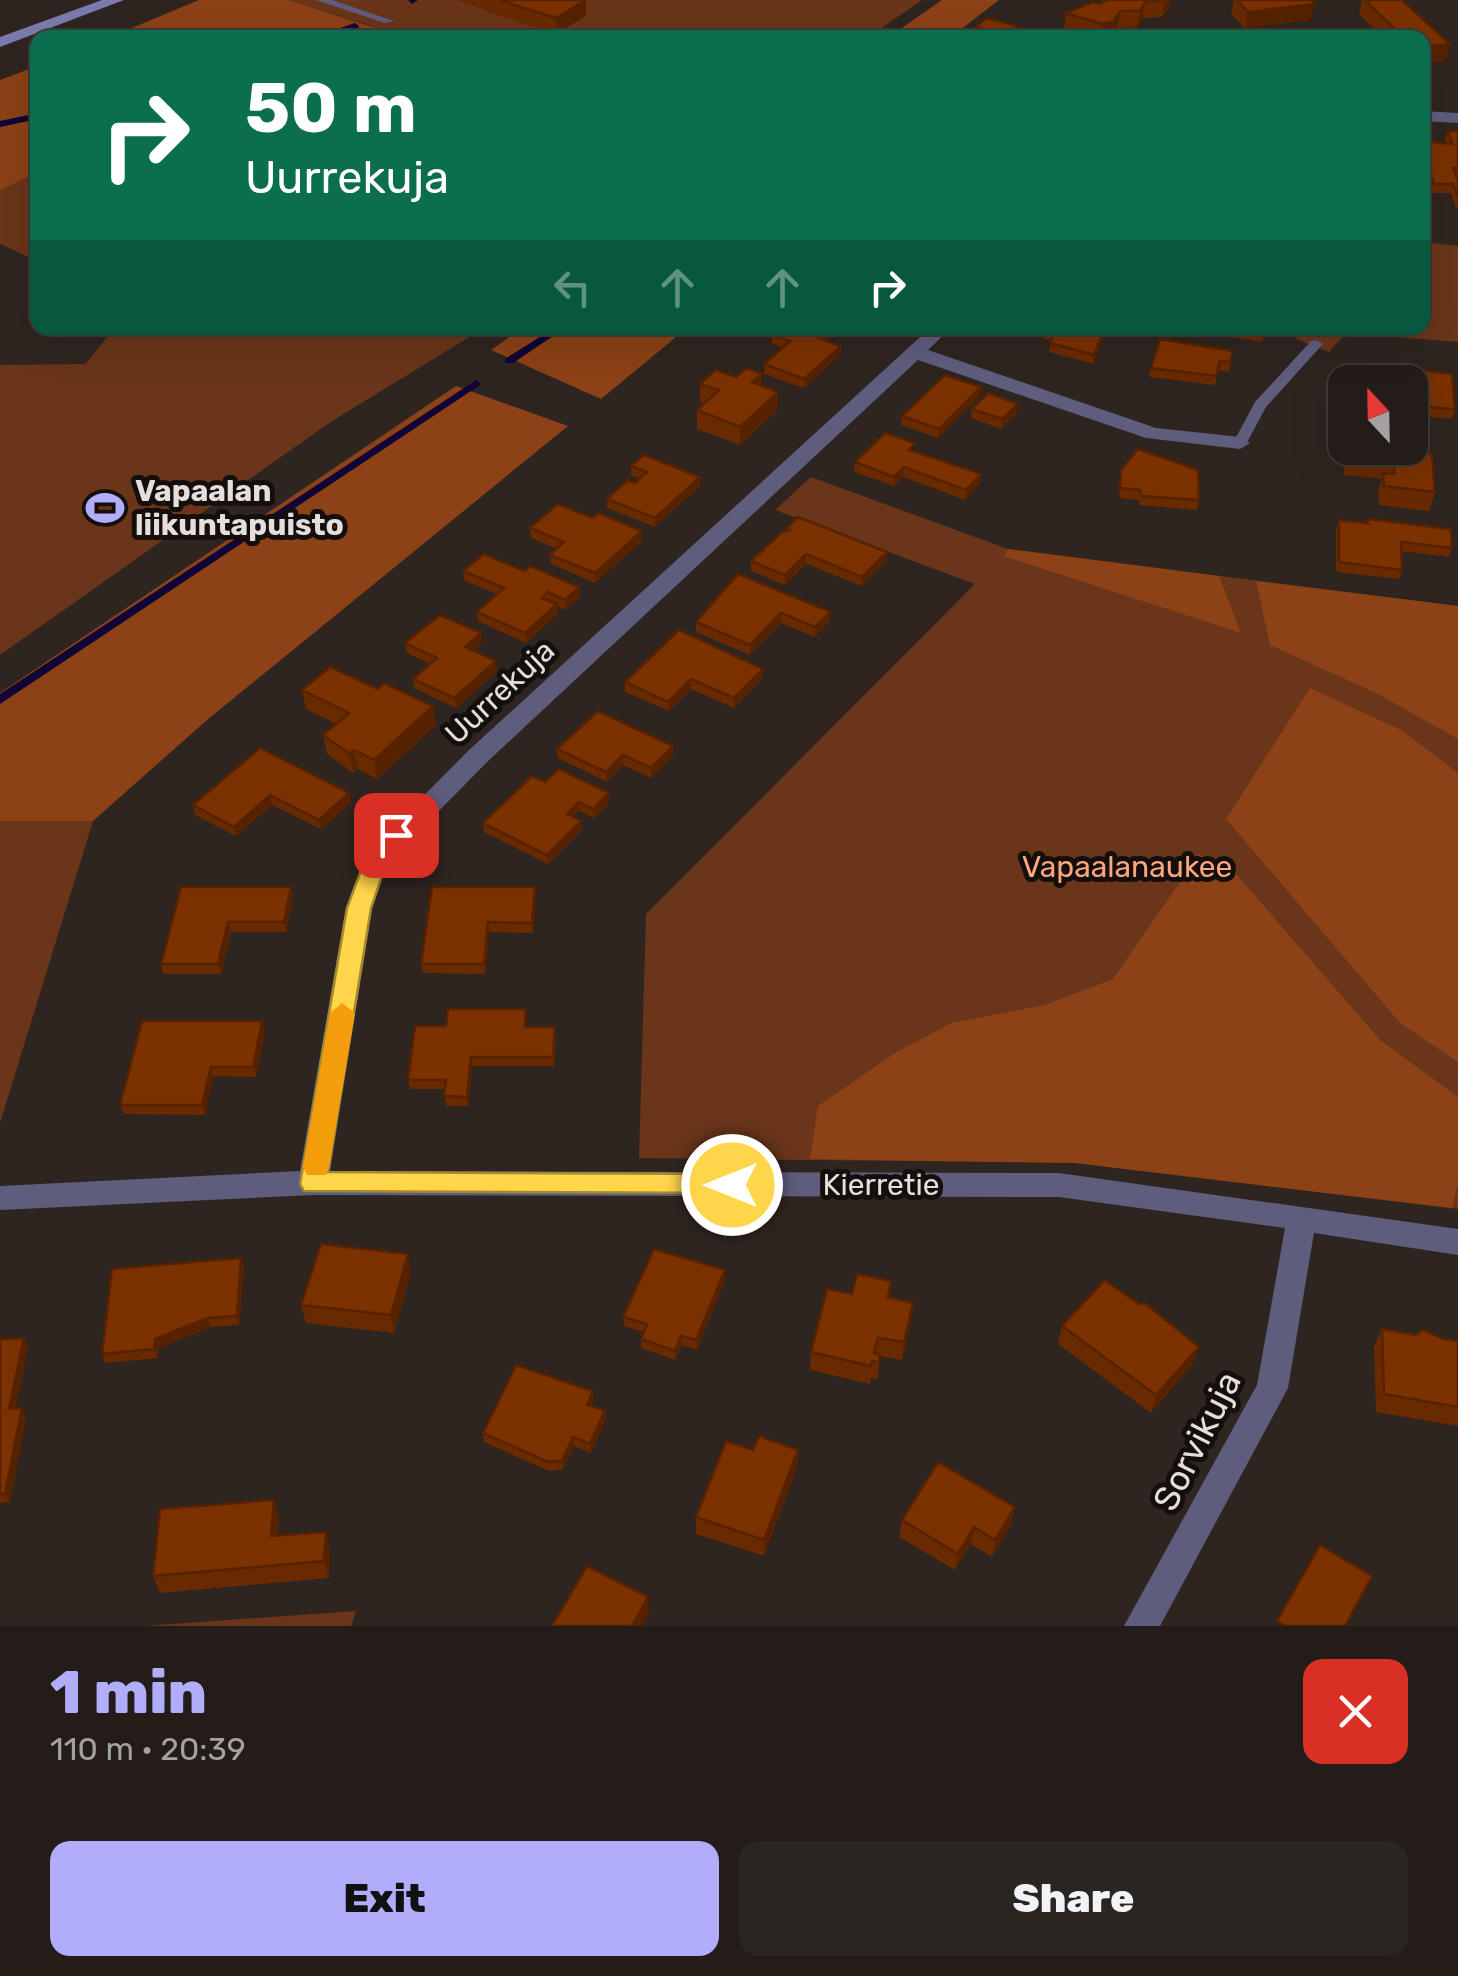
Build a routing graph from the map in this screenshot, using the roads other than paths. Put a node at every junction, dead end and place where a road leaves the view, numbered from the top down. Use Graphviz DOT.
graph roads {
  1 [pos="116,0"];
  2 [pos="322,0"];
  3 [pos="389,20"];
  4 [pos="33,30"];
  5 [pos="30,31"];
  6 [pos="0,42"];
  7 [pos="1430,116"];
  8 [pos="1458,118"];
  9 [pos="933,335"];
  10 [pos="1316,344"];
  11 [pos="915,352"];
  12 [pos="1240,443"];
  13 [pos="313,1184"];
  14 [pos="0,1198"];
  15 [pos="1301,1221"];
  16 [pos="1458,1242"];
  17 [pos="1141,1626"];
  1 -- 4 [label="street"];
  2 -- 3 [label="lane"];
  5 -- 6 [label="street"];
  7 -- 8 [label="street"];
  9 -- 11 [label="street, Uurrekuja"];
  10 -- 12 [label="lane"];
  11 -- 12 [label="street"];
  11 -- 13 [label="street, Uurrekuja"];
  13 -- 14 [label="street, Kierretie"];
  13 -- 15 [label="street, Kierretie"];
  15 -- 16 [label="street, Kierretie"];
  15 -- 17 [label="street, Sorvikuja"];
}
